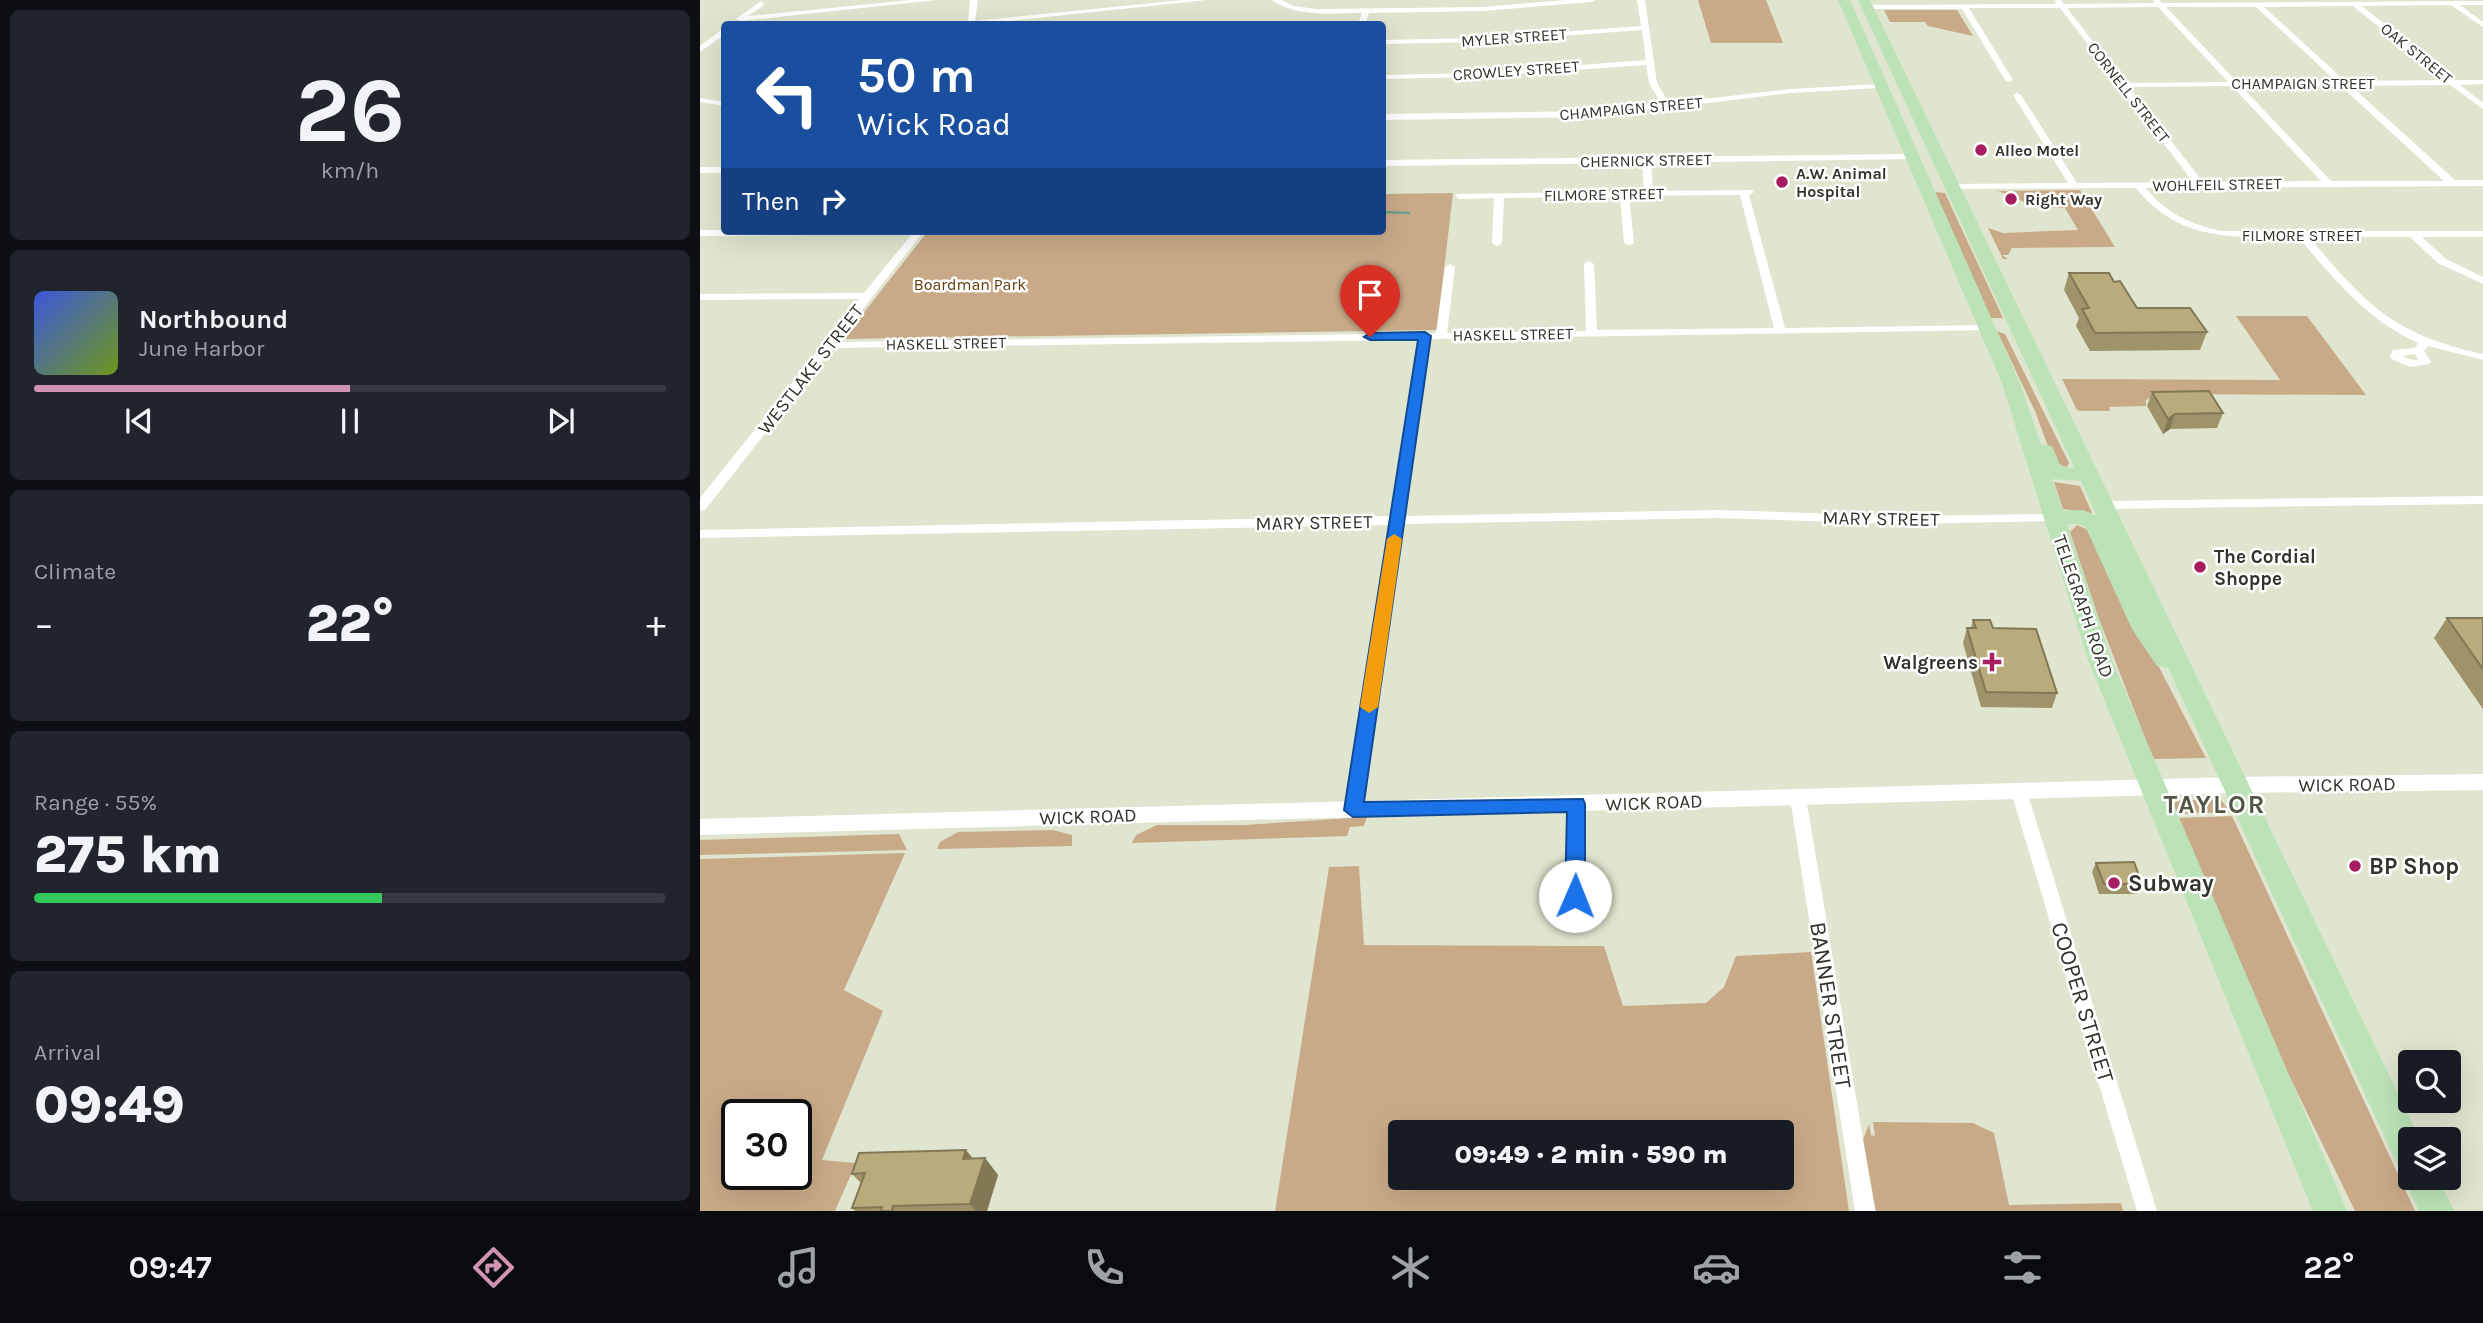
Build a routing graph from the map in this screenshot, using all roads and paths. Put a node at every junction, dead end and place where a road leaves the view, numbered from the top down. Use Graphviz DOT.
graph roads {
  1 [pos="932,0"];
  2 [pos="974,0"];
  3 [pos="1203,0"];
  4 [pos="1276,0"];
  5 [pos="1591,0"];
  6 [pos="1642,0"];
  7 [pos="1844,0"];
  8 [pos="1850,0"];
  9 [pos="2256,2"];
  10 [pos="2353,2"];
  11 [pos="2450,2"];
  12 [pos="2060,3"];
  13 [pos="2158,3"];
  14 [pos="2483,3"];
  15 [pos="761,4"];
  16 [pos="1866,4"];
  17 [pos="1964,6"];
  18 [pos="1366,11"];
  19 [pos="741,19"];
  20 [pos="738,21"];
  21 [pos="971,21"];
  22 [pos="1000,21"];
  23 [pos="1363,21"];
  24 [pos="2483,25"];
  25 [pos="1645,29"];
  26 [pos="721,34"];
  27 [pos="1386,42"];
  28 [pos="720,49"];
  29 [pos="701,50"];
  30 [pos="1650,62"];
  31 [pos="1386,77"];
  32 [pos="2009,80"];
  33 [pos="2453,82"];
  34 [pos="2483,82"];
  35 [pos="2342,83"];
  36 [pos="2234,84"];
  37 [pos="2123,85"];
  38 [pos="1879,86"];
  39 [pos="2017,95"];
  40 [pos="700,100"];
  41 [pos="721,104"];
  42 [pos="1667,106"];
  43 [pos="2483,107"];
  44 [pos="1386,117"];
  45 [pos="1926,134"];
  46 [pos="1902,137"];
  47 [pos="1910,157"];
  48 [pos="1646,160"];
  49 [pos="1386,163"];
  50 [pos="700,170"];
  51 [pos="721,170"];
  52 [pos="2328,183"];
  53 [pos="2452,183"];
  54 [pos="2483,183"];
  55 [pos="2138,185"];
  56 [pos="2200,185"];
  57 [pos="2074,186"];
  58 [pos="1951,187"];
  59 [pos="1649,193"];
  60 [pos="1624,194"];
  61 [pos="1499,195"];
  62 [pos="1460,196"];
  63 [pos="700,233"];
  64 [pos="721,233"];
  65 [pos="2413,234"];
  66 [pos="2483,234"];
  67 [pos="916,235"];
  68 [pos="2302,235"];
  69 [pos="1497,243"];
  70 [pos="1629,243"];
  71 [pos="1588,264"];
  72 [pos="1450,267"];
  73 [pos="2483,281"];
  74 [pos="868,296"];
  75 [pos="700,297"];
  76 [pos="1987,328"];
  77 [pos="1780,330"];
  78 [pos="1592,333"];
  79 [pos="1441,335"];
  80 [pos="1425,336"];
  81 [pos="829,345"];
  82 [pos="2483,357"];
  83 [pos="2011,383"];
  84 [pos="2051,398"];
  85 [pos="2087,471"];
  86 [pos="2483,500"];
  87 [pos="2103,505"];
  88 [pos="700,507"];
  89 [pos="2054,518"];
  90 [pos="1397,521"];
  91 [pos="700,534"];
  92 [pos="2193,694"];
  93 [pos="2483,782"];
  94 [pos="2236,785"];
  95 [pos="2151,788"];
  96 [pos="2019,792"];
  97 [pos="1798,798"];
  98 [pos="1576,804"];
  99 [pos="1353,810"];
  100 [pos="700,827"];
  101 [pos="1575,896"];
  102 [pos="2398,1129"];
  103 [pos="2300,1142"];
  104 [pos="2427,1190"];
  105 [pos="1865,1211"];
  106 [pos="2147,1211"];
  107 [pos="2330,1211"];
  108 [pos="2346,1211"];
  109 [pos="2437,1211"];
  1 -- 19 [label="street"];
  2 -- 21 [label="street"];
  3 -- 22 [label="street"];
  4 -- 18 [label="street"];
  5 -- 18 [label="street"];
  6 -- 25 [label="street"];
  7 -- 38 [label="main road, TELEGRAPH ROAD"];
  8 -- 16 [label="main road"];
  9 -- 10 [label="street"];
  9 -- 13 [label="street"];
  9 -- 35 [label="street"];
  10 -- 11 [label="street"];
  10 -- 33 [label="street, OAK STREET"];
  11 -- 14 [label="street"];
  11 -- 24 [label="street"];
  12 -- 13 [label="street"];
  12 -- 17 [label="street"];
  12 -- 37 [label="street, CORNELL STREET"];
  13 -- 36 [label="street"];
  15 -- 19 [label="street"];
  16 -- 17 [label="street"];
  16 -- 45 [label="main road"];
  17 -- 32 [label="street"];
  18 -- 23 [label="street"];
  19 -- 20 [label="street"];
  25 -- 27 [label="street, MYLER STREET"];
  25 -- 30 [label="street"];
  26 -- 29 [label="street"];
  28 -- 29 [label="street"];
  30 -- 31 [label="street, CROWLEY STREET"];
  30 -- 42 [label="street"];
  33 -- 34 [label="street, CHAMPAIGN STREET"];
  33 -- 35 [label="street, CHAMPAIGN STREET"];
  33 -- 43 [label="street, OAK STREET"];
  35 -- 36 [label="street, CHAMPAIGN STREET"];
  35 -- 53 [label="street"];
  36 -- 37 [label="street, CHAMPAIGN STREET"];
  36 -- 52 [label="street"];
  37 -- 56 [label="street, CORNELL STREET"];
  38 -- 42 [label="street, CHAMPAIGN STREET"];
  38 -- 45 [label="main road"];
  38 -- 46 [label="main road, TELEGRAPH ROAD"];
  39 -- 57 [label="street"];
  40 -- 41 [label="street"];
  42 -- 44 [label="street, CHAMPAIGN STREET"];
  45 -- 58 [label="main road"];
  46 -- 47 [label="main road, TELEGRAPH ROAD"];
  46 -- 58 [label="main road"];
  47 -- 48 [label="street, CHERNICK STREET"];
  47 -- 76 [label="main road, TELEGRAPH ROAD"];
  48 -- 49 [label="street, CHERNICK STREET"];
  48 -- 59 [label="street"];
  50 -- 51 [label="street"];
  52 -- 53 [label="street, WOHLFEIL STREET"];
  52 -- 56 [label="street, WOHLFEIL STREET"];
  53 -- 54 [label="street, WOHLFEIL STREET"];
  55 -- 56 [label="street, WOHLFEIL STREET"];
  55 -- 57 [label="street, WOHLFEIL STREET"];
  55 -- 68 [label="street, FILMORE STREET"];
  57 -- 58 [label="street, WOHLFEIL STREET"];
  58 -- 84 [label="main road"];
  59 -- 60 [label="street, FILMORE STREET"];
  59 -- 77 [label="street, FILMORE STREET"];
  60 -- 61 [label="street, FILMORE STREET"];
  60 -- 70 [label="street"];
  61 -- 62 [label="street, FILMORE STREET"];
  61 -- 69 [label="street"];
  63 -- 64 [label="street"];
  65 -- 66 [label="street, FILMORE STREET"];
  65 -- 68 [label="street, FILMORE STREET"];
  65 -- 73 [label="street"];
  67 -- 74 [label="street, WESTLAKE STREET"];
  68 -- 82 [label="street"];
  71 -- 78 [label="street"];
  72 -- 79 [label="street"];
  74 -- 75 [label="street"];
  74 -- 81 [label="street, WESTLAKE STREET"];
  76 -- 77 [label="street, HASKELL STREET"];
  76 -- 83 [label="main road, TELEGRAPH ROAD"];
  76 -- 84 [label="main road"];
  77 -- 78 [label="street, HASKELL STREET"];
  78 -- 79 [label="street, HASKELL STREET"];
  79 -- 80 [label="street, HASKELL STREET"];
  80 -- 81 [label="street, HASKELL STREET"];
  80 -- 90 [label="street"];
  81 -- 88 [label="street, WESTLAKE STREET"];
  83 -- 85 [label="main road"];
  83 -- 89 [label="main road, TELEGRAPH ROAD"];
  84 -- 85 [label="main road"];
  85 -- 87 [label="main road"];
  86 -- 87 [label="street"];
  87 -- 92 [label="main road"];
  89 -- 90 [label="street, MARY STREET"];
  89 -- 92 [label="main road"];
  89 -- 95 [label="main road, TELEGRAPH ROAD"];
  90 -- 91 [label="street, MARY STREET"];
  90 -- 99 [label="street"];
  92 -- 94 [label="main road"];
  93 -- 94 [label="street, WICK ROAD"];
  94 -- 95 [label="street, WICK ROAD"];
  94 -- 102 [label="main road"];
  95 -- 96 [label="street, WICK ROAD"];
  95 -- 103 [label="main road, TELEGRAPH ROAD"];
  96 -- 97 [label="street, WICK ROAD"];
  96 -- 106 [label="street, COOPER STREET"];
  97 -- 98 [label="street, WICK ROAD"];
  97 -- 105 [label="street, BANNER STREET"];
  98 -- 99 [label="street, WICK ROAD"];
  98 -- 101 [label="street"];
  99 -- 100 [label="street, WICK ROAD"];
  103 -- 107 [label="main road, TELEGRAPH ROAD"];
  103 -- 108 [label="main road"];
  104 -- 109 [label="main road"];
}
